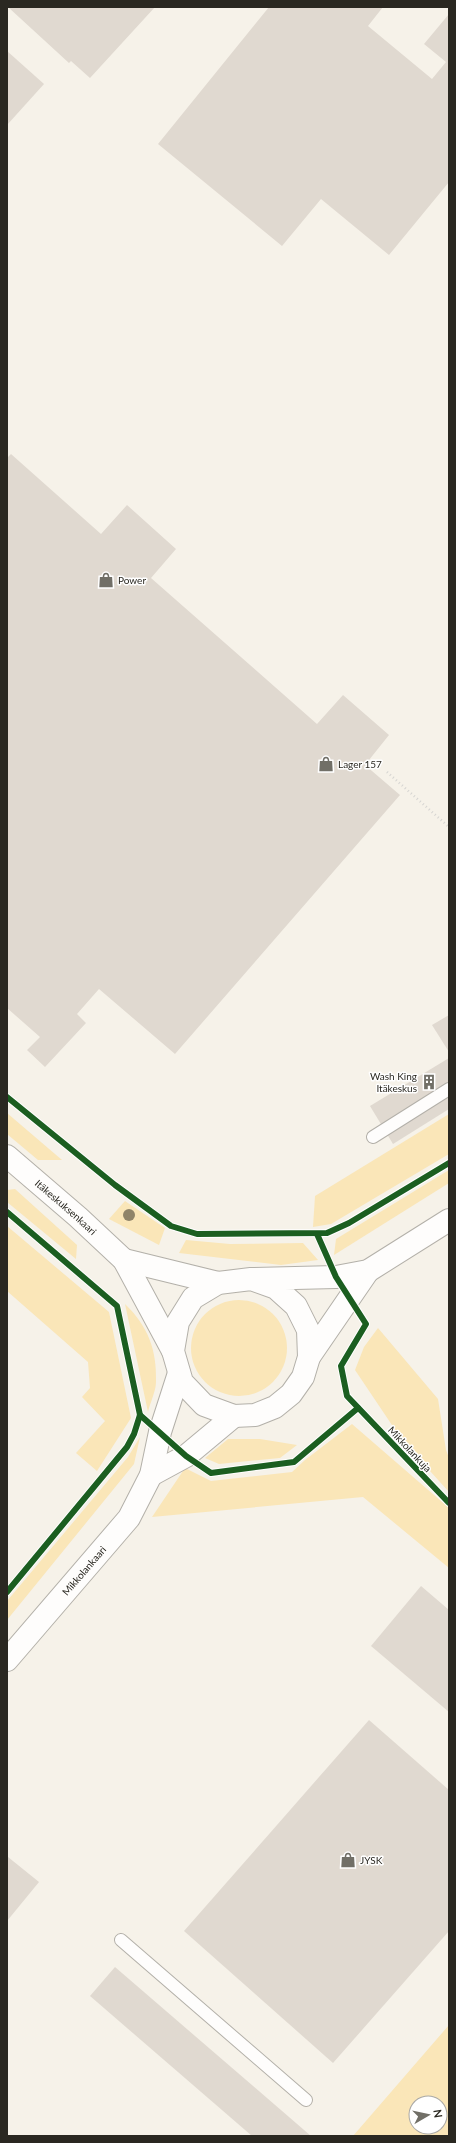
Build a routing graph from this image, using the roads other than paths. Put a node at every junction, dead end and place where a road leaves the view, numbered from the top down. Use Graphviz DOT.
graph roads {
  1 [pos="449,1089"];
  2 [pos="373,1137"];
  3 [pos="7,1156"];
  4 [pos="449,1220"];
  5 [pos="124,1260"];
  6 [pos="368,1271"];
  7 [pos="251,1279"];
  8 [pos="218,1282"];
  9 [pos="173,1351"];
  10 [pos="309,1357"];
  11 [pos="179,1373"];
  12 [pos="234,1416"];
  13 [pos="151,1475"];
  14 [pos="7,1660"];
  15 [pos="121,1940"];
  16 [pos="306,2100"];
  1 -- 2 [label="lane"];
  3 -- 5 [label="street, Itäkeskuksenkaari"];
  4 -- 6 [label="street"];
  5 -- 8 [label="street"];
  5 -- 9 [label="street, Itäkeskuksenkaari"];
  6 -- 7 [label="street"];
  6 -- 10 [label="street"];
  7 -- 8 [label="street"];
  7 -- 10 [label="street"];
  8 -- 9 [label="street"];
  9 -- 11 [label="street"];
  10 -- 12 [label="street"];
  11 -- 12 [label="street"];
  11 -- 13 [label="street, Mikkolankaari"];
  12 -- 13 [label="street"];
  13 -- 14 [label="street, Mikkolankaari"];
  15 -- 16 [label="lane"];
}
